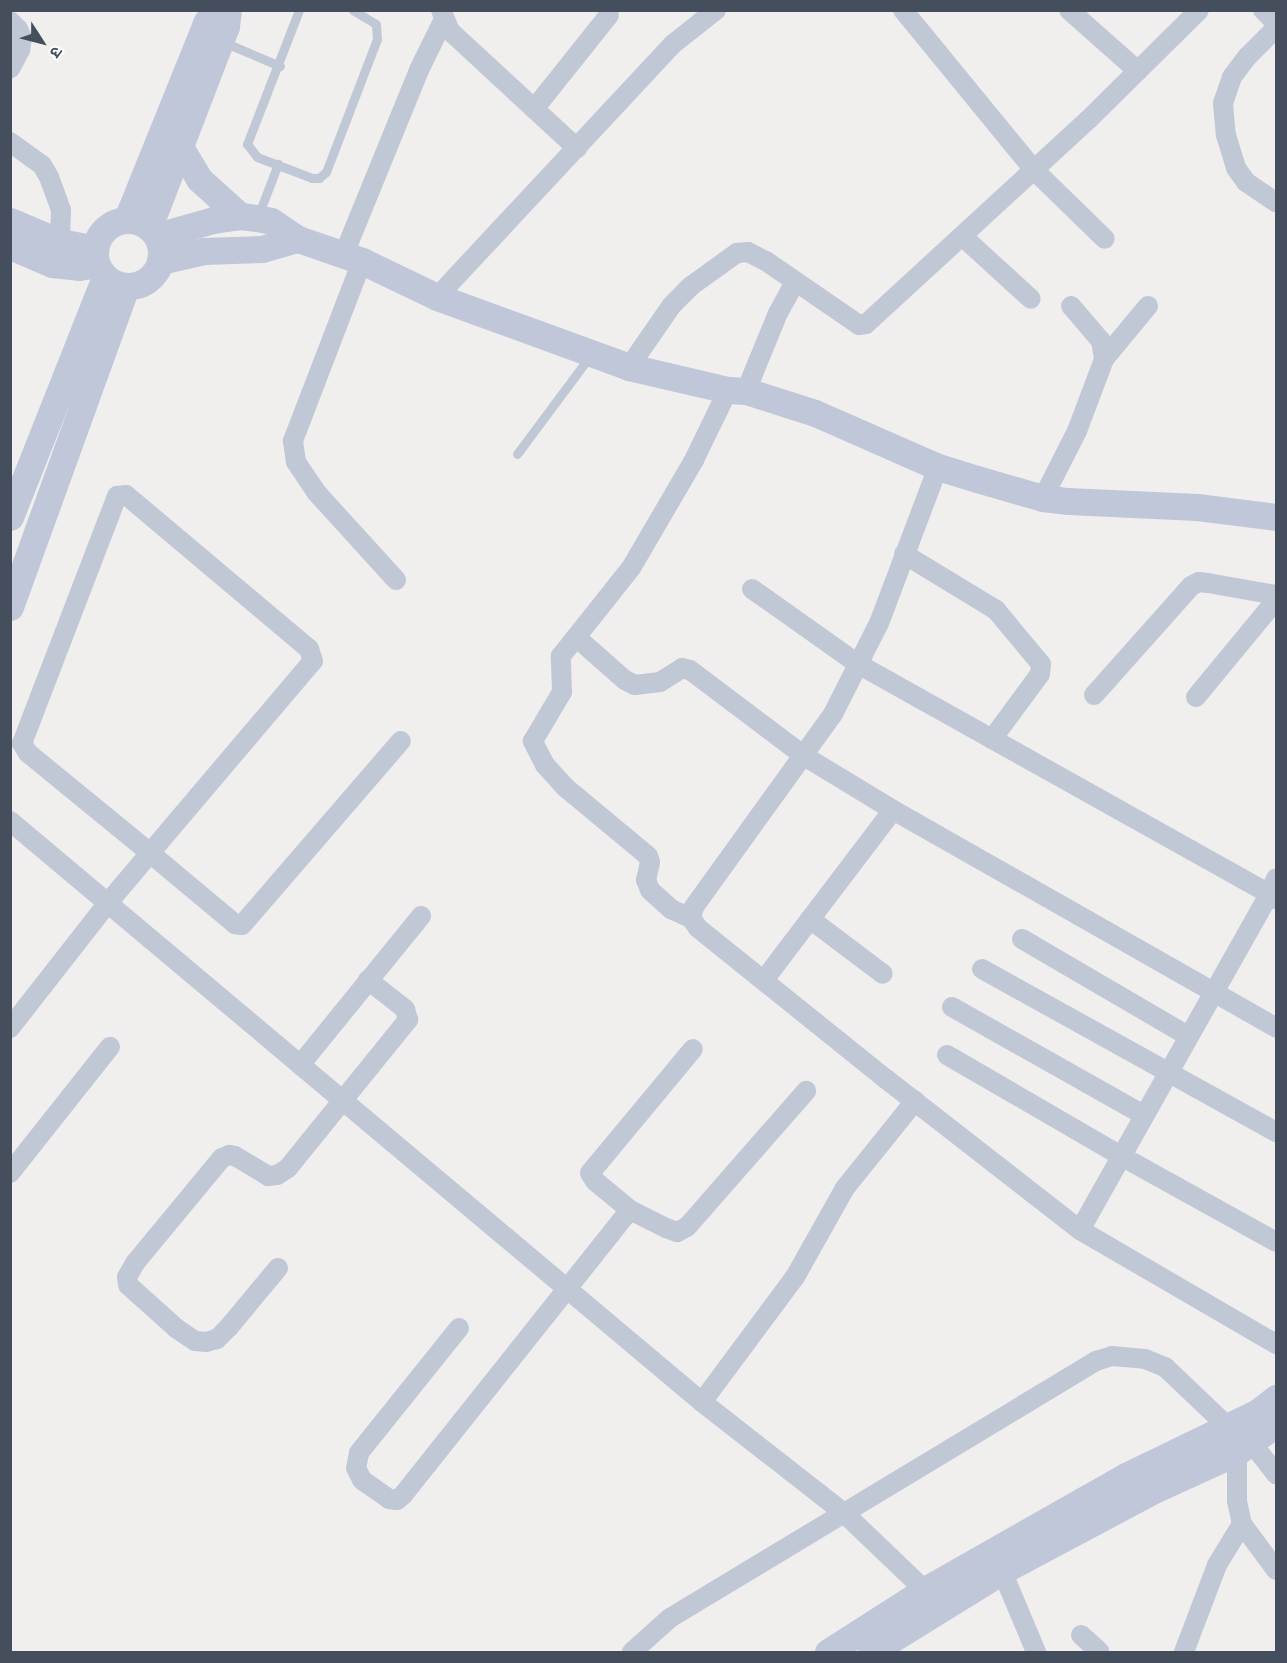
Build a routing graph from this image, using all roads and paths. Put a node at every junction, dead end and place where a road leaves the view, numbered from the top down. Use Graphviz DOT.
graph roads {
  1 [pos="214,10"];
  2 [pos="228,10"];
  3 [pos="299,10"];
  4 [pos="353,10"];
  5 [pos="903,10"];
  6 [pos="1069,10"];
  7 [pos="1199,10"];
  8 [pos="1263,10"];
  9 [pos="711,12"];
  10 [pos="609,15"];
  11 [pos="442,16"];
  12 [pos="10,21"];
  13 [pos="1276,22"];
  14 [pos="1276,28"];
  15 [pos="221,41"];
  16 [pos="280,66"];
  17 [pos="10,69"];
  18 [pos="1138,71"];
  19 [pos="534,109"];
  20 [pos="10,142"];
  21 [pos="180,147"];
  22 [pos="577,148"];
  23 [pos="278,164"];
  24 [pos="1033,169"];
  25 [pos="1276,202"];
  26 [pos="249,217"];
  27 [pos="10,221"];
  28 [pos="148,236"];
  29 [pos="962,236"];
  30 [pos="298,239"];
  31 [pos="1105,239"];
  32 [pos="60,242"];
  33 [pos="10,246"];
  34 [pos="353,257"];
  35 [pos="106,269"];
  36 [pos="795,282"];
  37 [pos="437,297"];
  38 [pos="1030,299"];
  39 [pos="1071,306"];
  40 [pos="1148,306"];
  41 [pos="592,354"];
  42 [pos="1104,358"];
  43 [pos="629,367"];
  44 [pos="737,391"];
  45 [pos="516,454"];
  46 [pos="938,467"];
  47 [pos="1043,498"];
  48 [pos="10,517"];
  49 [pos="1276,517"];
  50 [pos="904,554"];
  51 [pos="396,580"];
  52 [pos="752,589"];
  53 [pos="1276,595"];
  54 [pos="1276,600"];
  55 [pos="10,607"];
  56 [pos="576,637"];
  57 [pos="858,664"];
  58 [pos="1094,695"];
  59 [pos="1196,697"];
  60 [pos="992,739"];
  61 [pos="401,741"];
  62 [pos="804,756"];
  63 [pos="894,810"];
  64 [pos="10,821"];
  65 [pos="150,853"];
  66 [pos="1274,891"];
  67 [pos="107,904"];
  68 [pos="421,916"];
  69 [pos="691,918"];
  70 [pos="810,919"];
  71 [pos="1022,939"];
  72 [pos="982,969"];
  73 [pos="883,974"];
  74 [pos="368,980"];
  75 [pos="764,980"];
  76 [pos="1212,993"];
  77 [pos="952,1007"];
  78 [pos="10,1028"];
  79 [pos="1276,1028"];
  80 [pos="1188,1036"];
  81 [pos="110,1047"];
  82 [pos="693,1049"];
  83 [pos="947,1055"];
  84 [pos="300,1065"];
  85 [pos="1167,1073"];
  86 [pos="806,1091"];
  87 [pos="343,1101"];
  88 [pos="915,1101"];
  89 [pos="1144,1115"];
  90 [pos="1276,1132"];
  91 [pos="1121,1156"];
  92 [pos="10,1173"];
  93 [pos="630,1210"];
  94 [pos="1080,1230"];
  95 [pos="1276,1242"];
  96 [pos="278,1268"];
  97 [pos="566,1288"];
  98 [pos="459,1328"];
  99 [pos="1276,1344"];
  100 [pos="1276,1398"];
  101 [pos="702,1402"];
  102 [pos="1276,1424"];
  103 [pos="1227,1426"];
  104 [pos="1244,1447"];
  105 [pos="1276,1474"];
  106 [pos="844,1513"];
  107 [pos="1242,1524"];
  108 [pos="1276,1570"];
  109 [pos="1002,1571"];
  110 [pos="934,1599"];
  111 [pos="1081,1635"];
  112 [pos="632,1653"];
  113 [pos="828,1653"];
  114 [pos="871,1653"];
  115 [pos="1036,1653"];
  116 [pos="1100,1653"];
  117 [pos="1184,1653"];
  1 -- 28 [label="main road"];
  2 -- 15 [label="main road"];
  3 -- 16 [label="lane"];
  4 -- 23 [label="lane"];
  5 -- 24 [label="street"];
  6 -- 18 [label="street"];
  7 -- 18 [label="street"];
  8 -- 13 [label="street"];
  9 -- 22 [label="street"];
  10 -- 19 [label="street"];
  11 -- 19 [label="street"];
  11 -- 34 [label="street"];
  12 -- 17 [label="street"];
  14 -- 25 [label="street"];
  15 -- 16 [label="lane"];
  15 -- 21 [label="main road"];
  16 -- 23 [label="lane"];
  18 -- 24 [label="street"];
  19 -- 22 [label="street"];
  20 -- 32 [label="street"];
  21 -- 26 [label="main road"];
  21 -- 28 [label="main road"];
  22 -- 37 [label="street"];
  23 -- 26 [label="lane"];
  24 -- 29 [label="street"];
  24 -- 31 [label="street"];
  26 -- 28 [label="main road"];
  26 -- 30 [label="main road"];
  27 -- 32 [label="main road"];
  28 -- 30 [label="main road"];
  28 -- 35 [label="main road"];
  28 -- 35 [label="main road"];
  29 -- 36 [label="street"];
  29 -- 38 [label="street"];
  30 -- 34 [label="main road"];
  32 -- 35 [label="main road"];
  33 -- 35 [label="main road"];
  34 -- 37 [label="main road"];
  34 -- 51 [label="street"];
  35 -- 48 [label="main road"];
  35 -- 55 [label="main road"];
  36 -- 43 [label="street"];
  36 -- 44 [label="street"];
  37 -- 41 [label="main road"];
  39 -- 42 [label="street"];
  40 -- 42 [label="street"];
  41 -- 43 [label="main road"];
  41 -- 45 [label="lane"];
  42 -- 47 [label="street"];
  43 -- 44 [label="main road"];
  44 -- 46 [label="main road"];
  44 -- 56 [label="street"];
  46 -- 47 [label="main road"];
  46 -- 50 [label="street"];
  47 -- 49 [label="main road"];
  50 -- 57 [label="street"];
  50 -- 60 [label="street"];
  52 -- 57 [label="street"];
  53 -- 58 [label="street"];
  54 -- 59 [label="street"];
  56 -- 62 [label="street"];
  56 -- 69 [label="street"];
  57 -- 60 [label="street"];
  57 -- 62 [label="street"];
  60 -- 66 [label="street"];
  61 -- 65 [label="street"];
  62 -- 63 [label="street"];
  62 -- 69 [label="street"];
  63 -- 70 [label="street"];
  63 -- 76 [label="street"];
  64 -- 67 [label="street"];
  65 -- 65 [label="street"];
  65 -- 67 [label="street"];
  66 -- 76 [label="street"];
  67 -- 78 [label="street"];
  67 -- 84 [label="street"];
  68 -- 74 [label="street"];
  69 -- 75 [label="street"];
  70 -- 73 [label="street"];
  70 -- 75 [label="street"];
  71 -- 80 [label="street"];
  72 -- 85 [label="street"];
  74 -- 84 [label="street"];
  74 -- 87 [label="street"];
  75 -- 88 [label="street"];
  76 -- 79 [label="street"];
  76 -- 80 [label="street"];
  77 -- 89 [label="street"];
  80 -- 85 [label="street"];
  81 -- 92 [label="street"];
  82 -- 93 [label="street"];
  83 -- 91 [label="street"];
  84 -- 87 [label="street"];
  85 -- 89 [label="street"];
  85 -- 90 [label="street"];
  86 -- 93 [label="street"];
  87 -- 96 [label="street"];
  87 -- 97 [label="street"];
  88 -- 94 [label="street"];
  88 -- 101 [label="street"];
  89 -- 91 [label="street"];
  91 -- 94 [label="street"];
  91 -- 95 [label="street"];
  93 -- 97 [label="street"];
  94 -- 99 [label="street"];
  97 -- 98 [label="street"];
  97 -- 101 [label="street"];
  100 -- 103 [label="main road"];
  101 -- 106 [label="street"];
  102 -- 104 [label="main road"];
  103 -- 104 [label="street"];
  103 -- 106 [label="street"];
  103 -- 110 [label="main road"];
  104 -- 105 [label="street"];
  104 -- 107 [label="street"];
  104 -- 109 [label="main road"];
  106 -- 110 [label="street"];
  106 -- 112 [label="street"];
  107 -- 108 [label="street"];
  107 -- 117 [label="street"];
  109 -- 110 [label="main road"];
  109 -- 115 [label="street"];
  110 -- 113 [label="main road"];
  110 -- 114 [label="main road"];
  111 -- 116 [label="street"];
}
